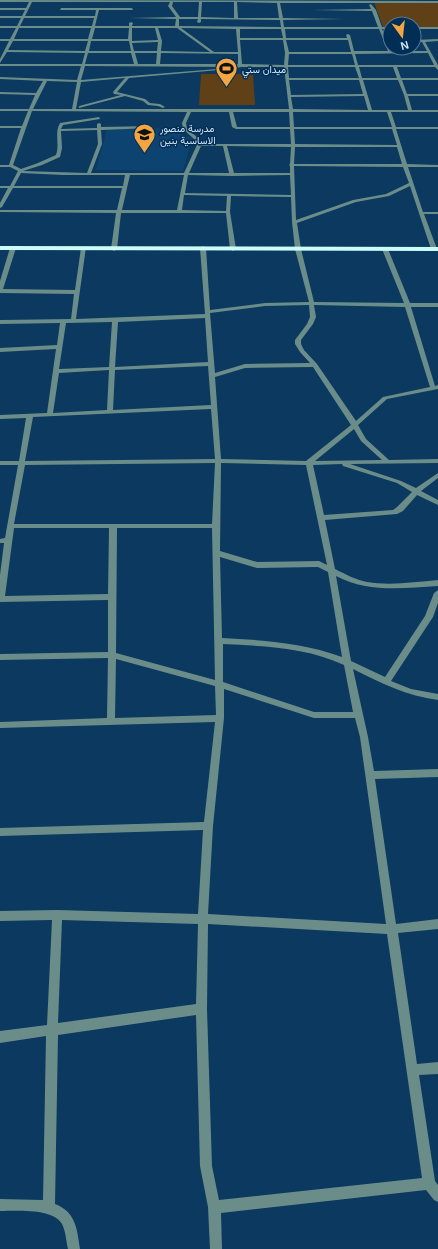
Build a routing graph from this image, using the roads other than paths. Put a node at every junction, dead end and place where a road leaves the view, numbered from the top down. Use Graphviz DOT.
graph roads {
  1 [pos="32,0"];
  2 [pos="102,0"];
  3 [pos="134,0"];
  4 [pos="172,0"];
  5 [pos="201,0"];
  6 [pos="0,1"];
  7 [pos="64,1"];
  8 [pos="235,1"];
  9 [pos="278,1"];
  10 [pos="350,1"];
  11 [pos="370,1"];
  12 [pos="382,1"];
  13 [pos="312,2"];
  14 [pos="438,2"];
  15 [pos="0,9"];
  16 [pos="27,9"];
  17 [pos="61,9"];
  18 [pos="98,9"];
  19 [pos="132,9"];
  20 [pos="314,10"];
  21 [pos="340,10"];
  22 [pos="374,10"];
  23 [pos="0,17"];
  24 [pos="23,17"];
  25 [pos="58,17"];
  26 [pos="95,17"];
  27 [pos="178,17"];
  28 [pos="131,18"];
  29 [pos="200,18"];
  30 [pos="236,18"];
  31 [pos="280,18"];
  32 [pos="316,18"];
  33 [pos="343,19"];
  34 [pos="0,27"];
  35 [pos="18,27"];
  36 [pos="93,27"];
  37 [pos="131,27"];
  38 [pos="156,27"];
  39 [pos="177,27"];
  40 [pos="199,27"];
  41 [pos="238,28"];
  42 [pos="283,28"];
  43 [pos="346,28"];
  44 [pos="380,28"];
  45 [pos="422,28"];
  46 [pos="438,28"];
  47 [pos="382,33"];
  48 [pos="285,39"];
  49 [pos="349,39"];
  50 [pos="0,40"];
  51 [pos="11,40"];
  52 [pos="89,40"];
  53 [pos="239,40"];
  54 [pos="423,40"];
  55 [pos="438,40"];
  56 [pos="130,41"];
  57 [pos="160,41"];
  58 [pos="5,52"];
  59 [pos="86,52"];
  60 [pos="133,52"];
  61 [pos="159,52"];
  62 [pos="382,52"];
  63 [pos="422,52"];
  64 [pos="429,52"];
  65 [pos="215,53"];
  66 [pos="239,53"];
  67 [pos="287,53"];
  68 [pos="353,53"];
  69 [pos="0,62"];
  70 [pos="0,65"];
  71 [pos="136,65"];
  72 [pos="158,65"];
  73 [pos="357,65"];
  74 [pos="394,65"];
  75 [pos="83,66"];
  76 [pos="240,66"];
  77 [pos="286,66"];
  78 [pos="437,66"];
  79 [pos="438,70"];
  80 [pos="128,77"];
  81 [pos="0,78"];
  82 [pos="46,79"];
  83 [pos="438,79"];
  84 [pos="288,80"];
  85 [pos="360,80"];
  86 [pos="400,80"];
  87 [pos="79,81"];
  88 [pos="0,93"];
  89 [pos="37,94"];
  90 [pos="406,94"];
  91 [pos="365,95"];
  92 [pos="438,95"];
  93 [pos="124,96"];
  94 [pos="290,96"];
  95 [pos="74,109"];
  96 [pos="0,110"];
  97 [pos="31,110"];
  98 [pos="101,110"];
  99 [pos="167,110"];
  100 [pos="189,110"];
  101 [pos="231,110"];
  102 [pos="291,111"];
  103 [pos="370,111"];
  104 [pos="390,111"];
  105 [pos="410,111"];
  106 [pos="438,111"];
  107 [pos="99,118"];
  108 [pos="0,127"];
  109 [pos="24,127"];
  110 [pos="151,127"];
  111 [pos="395,127"];
  112 [pos="99,128"];
  113 [pos="293,128"];
  114 [pos="438,128"];
  115 [pos="58,130"];
  116 [pos="199,145"];
  117 [pos="225,145"];
  118 [pos="293,146"];
  119 [pos="400,146"];
  120 [pos="292,165"];
  121 [pos="0,166"];
  122 [pos="12,166"];
  123 [pos="405,166"];
  124 [pos="438,166"];
  125 [pos="20,171"];
  126 [pos="89,173"];
  127 [pos="128,173"];
  128 [pos="186,174"];
  129 [pos="292,174"];
  130 [pos="232,175"];
  131 [pos="411,184"];
  132 [pos="0,187"];
  133 [pos="10,187"];
  134 [pos="124,188"];
  135 [pos="183,194"];
  136 [pos="229,195"];
  137 [pos="293,196"];
  138 [pos="0,207"];
  139 [pos="0,211"];
  140 [pos="119,211"];
  141 [pos="179,212"];
  142 [pos="228,212"];
  143 [pos="421,213"];
  144 [pos="438,213"];
  145 [pos="294,222"];
  146 [pos="0,248"];
  147 [pos="13,248"];
  148 [pos="84,248"];
  149 [pos="114,248"];
  150 [pos="203,248"];
  151 [pos="232,249"];
  152 [pos="298,249"];
  153 [pos="385,249"];
  154 [pos="436,249"];
  155 [pos="0,291"];
  156 [pos="78,292"];
  157 [pos="312,304"];
  158 [pos="438,305"];
  159 [pos="408,306"];
  160 [pos="208,314"];
  161 [pos="115,320"];
  162 [pos="63,321"];
  163 [pos="74,321"];
  164 [pos="0,322"];
  165 [pos="58,347"];
  166 [pos="0,350"];
  167 [pos="212,364"];
  168 [pos="315,365"];
  169 [pos="112,369"];
  170 [pos="56,371"];
  171 [pos="213,376"];
  172 [pos="435,388"];
  173 [pos="215,407"];
  174 [pos="110,412"];
  175 [pos="30,415"];
  176 [pos="50,415"];
  177 [pos="0,417"];
  178 [pos="355,425"];
  179 [pos="218,461"];
  180 [pos="388,461"];
  181 [pos="438,461"];
  182 [pos="309,462"];
  183 [pos="336,462"];
  184 [pos="0,463"];
  185 [pos="22,463"];
  186 [pos="438,475"];
  187 [pos="417,491"];
  188 [pos="438,503"];
  189 [pos="321,518"];
  190 [pos="11,526"];
  191 [pos="113,526"];
  192 [pos="216,526"];
  193 [pos="8,540"];
  194 [pos="0,541"];
  195 [pos="217,553"];
  196 [pos="332,570"];
  197 [pos="438,583"];
  198 [pos="438,593"];
  199 [pos="113,597"];
  200 [pos="0,599"];
  201 [pos="218,641"];
  202 [pos="113,655"];
  203 [pos="0,657"];
  204 [pos="348,663"];
  205 [pos="386,682"];
  206 [pos="219,684"];
  207 [pos="438,697"];
  208 [pos="358,715"];
  209 [pos="220,718"];
  210 [pos="111,721"];
  211 [pos="0,725"];
  212 [pos="438,773"];
  213 [pos="369,775"];
  214 [pos="208,826"];
  215 [pos="0,832"];
  216 [pos="57,915"];
  217 [pos="0,916"];
  218 [pos="202,919"];
  219 [pos="438,924"];
  220 [pos="391,929"];
  221 [pos="201,1008"];
  222 [pos="52,1028"];
  223 [pos="0,1037"];
  224 [pos="438,1068"];
  225 [pos="412,1070"];
  226 [pos="428,1183"];
  227 [pos="438,1196"];
  228 [pos="0,1205"];
  229 [pos="49,1207"];
  230 [pos="214,1207"];
  231 [pos="74,1249"];
  232 [pos="216,1249"];
  1 -- 6 [label="street"];
  1 -- 7 [label="street"];
  1 -- 16 [label="street"];
  2 -- 3 [label="street"];
  2 -- 7 [label="street"];
  3 -- 4 [label="street"];
  3 -- 19 [label="street"];
  4 -- 5 [label="street"];
  4 -- 27 [label="street"];
  5 -- 8 [label="street"];
  5 -- 29 [label="street"];
  7 -- 17 [label="street"];
  8 -- 9 [label="street"];
  8 -- 30 [label="street"];
  9 -- 13 [label="street"];
  9 -- 31 [label="street"];
  10 -- 11 [label="street"];
  10 -- 13 [label="street"];
  11 -- 12 [label="street"];
  11 -- 22 [label="street"];
  12 -- 14 [label="street"];
  13 -- 20 [label="street"];
  15 -- 16 [label="street"];
  16 -- 24 [label="street"];
  17 -- 18 [label="street"];
  17 -- 25 [label="street"];
  18 -- 19 [label="street"];
  18 -- 26 [label="street"];
  19 -- 28 [label="street"];
  20 -- 21 [label="street"];
  20 -- 32 [label="street"];
  21 -- 22 [label="street"];
  21 -- 33 [label="street"];
  22 -- 44 [label="street"];
  23 -- 24 [label="street"];
  24 -- 25 [label="street"];
  24 -- 35 [label="street"];
  25 -- 26 [label="street"];
  26 -- 36 [label="street"];
  27 -- 28 [label="street"];
  27 -- 29 [label="street"];
  27 -- 39 [label="street"];
  28 -- 37 [label="street"];
  29 -- 30 [label="street"];
  29 -- 40 [label="street"];
  30 -- 31 [label="street"];
  31 -- 32 [label="street"];
  31 -- 42 [label="street"];
  32 -- 33 [label="street"];
  33 -- 43 [label="street"];
  34 -- 35 [label="street"];
  35 -- 36 [label="street"];
  35 -- 51 [label="street"];
  36 -- 37 [label="street"];
  36 -- 52 [label="street"];
  37 -- 38 [label="street"];
  37 -- 56 [label="street"];
  38 -- 39 [label="street"];
  38 -- 57 [label="street"];
  39 -- 40 [label="street"];
  39 -- 65 [label="street"];
  40 -- 41 [label="street"];
  41 -- 42 [label="street"];
  41 -- 53 [label="street"];
  42 -- 43 [label="street"];
  42 -- 48 [label="street"];
  43 -- 44 [label="street"];
  43 -- 49 [label="street"];
  44 -- 47 [label="street"];
  45 -- 46 [label="street"];
  48 -- 49 [label="street"];
  48 -- 53 [label="street"];
  48 -- 67 [label="street"];
  49 -- 68 [label="street"];
  50 -- 51 [label="street"];
  51 -- 52 [label="street"];
  51 -- 58 [label="street"];
  52 -- 56 [label="street"];
  52 -- 59 [label="street"];
  53 -- 66 [label="street"];
  54 -- 55 [label="street"];
  54 -- 64 [label="street"];
  56 -- 57 [label="street"];
  56 -- 60 [label="street"];
  57 -- 61 [label="street"];
  58 -- 59 [label="street"];
  58 -- 69 [label="street"];
  59 -- 60 [label="street"];
  59 -- 75 [label="street"];
  60 -- 61 [label="street"];
  60 -- 71 [label="street"];
  61 -- 65 [label="street"];
  61 -- 72 [label="street"];
  62 -- 68 [label="street"];
  63 -- 64 [label="street"];
  64 -- 78 [label="street"];
  65 -- 66 [label="street"];
  66 -- 76 [label="street"];
  67 -- 68 [label="street"];
  67 -- 77 [label="street"];
  68 -- 73 [label="street"];
  70 -- 75 [label="street"];
  71 -- 72 [label="street"];
  71 -- 75 [label="street"];
  72 -- 76 [label="street"];
  73 -- 74 [label="street"];
  73 -- 77 [label="street"];
  73 -- 85 [label="street"];
  74 -- 78 [label="street"];
  74 -- 86 [label="street"];
  75 -- 87 [label="street"];
  76 -- 77 [label="street"];
  76 -- 80 [label="street"];
  77 -- 84 [label="street"];
  78 -- 79 [label="street"];
  80 -- 87 [label="street"];
  80 -- 93 [label="street"];
  81 -- 82 [label="street"];
  82 -- 87 [label="street"];
  82 -- 89 [label="street"];
  83 -- 86 [label="street"];
  84 -- 85 [label="street"];
  84 -- 94 [label="street"];
  85 -- 86 [label="street"];
  85 -- 91 [label="street"];
  86 -- 90 [label="street"];
  87 -- 95 [label="street"];
  88 -- 89 [label="street"];
  89 -- 97 [label="street"];
  90 -- 92 [label="street"];
  90 -- 105 [label="street"];
  91 -- 94 [label="street"];
  91 -- 103 [label="street"];
  93 -- 95 [label="street"];
  93 -- 99 [label="street"];
  94 -- 102 [label="street"];
  95 -- 97 [label="street"];
  95 -- 98 [label="street"];
  96 -- 97 [label="street"];
  97 -- 109 [label="street"];
  98 -- 99 [label="street"];
  98 -- 107 [label="street"];
  99 -- 100 [label="street"];
  100 -- 101 [label="street"];
  100 -- 116 [label="street"];
  101 -- 102 [label="street"];
  101 -- 113 [label="street"];
  102 -- 103 [label="street"];
  102 -- 113 [label="street"];
  103 -- 104 [label="street"];
  104 -- 105 [label="street"];
  104 -- 111 [label="street"];
  105 -- 106 [label="street"];
  107 -- 112 [label="street"];
  107 -- 115 [label="street"];
  108 -- 109 [label="street"];
  109 -- 122 [label="street"];
  110 -- 112 [label="street"];
  111 -- 113 [label="street"];
  111 -- 114 [label="street"];
  111 -- 119 [label="street"];
  112 -- 115 [label="street"];
  112 -- 126 [label="street"];
  113 -- 118 [label="street"];
  115 -- 125 [label="street"];
  116 -- 117 [label="street"];
  116 -- 128 [label="street"];
  117 -- 118 [label="street"];
  117 -- 130 [label="street"];
  118 -- 119 [label="street"];
  118 -- 120 [label="street"];
  119 -- 123 [label="street"];
  120 -- 123 [label="street"];
  120 -- 129 [label="street"];
  121 -- 122 [label="street"];
  122 -- 125 [label="street"];
  123 -- 124 [label="street"];
  123 -- 131 [label="street"];
  125 -- 126 [label="street"];
  125 -- 133 [label="street"];
  126 -- 127 [label="street"];
  127 -- 128 [label="street"];
  127 -- 134 [label="street"];
  128 -- 130 [label="street"];
  128 -- 135 [label="street"];
  129 -- 130 [label="street"];
  129 -- 137 [label="street"];
  131 -- 143 [label="street"];
  131 -- 145 [label="street"];
  132 -- 133 [label="street"];
  133 -- 134 [label="street"];
  133 -- 138 [label="street"];
  134 -- 140 [label="street"];
  135 -- 136 [label="street"];
  135 -- 141 [label="street"];
  136 -- 137 [label="street"];
  136 -- 142 [label="street"];
  137 -- 145 [label="street"];
  139 -- 140 [label="street"];
  140 -- 141 [label="street"];
  140 -- 149 [label="street"];
  141 -- 142 [label="street"];
  142 -- 151 [label="street"];
  143 -- 144 [label="street"];
  143 -- 154 [label="street"];
  145 -- 152 [label="street"];
  146 -- 147 [label="highway"];
  147 -- 148 [label="highway"];
  147 -- 155 [label="street"];
  148 -- 149 [label="highway"];
  148 -- 156 [label="street"];
  149 -- 150 [label="highway"];
  150 -- 151 [label="highway"];
  150 -- 160 [label="street"];
  151 -- 152 [label="highway"];
  152 -- 153 [label="highway"];
  152 -- 157 [label="street"];
  153 -- 154 [label="highway"];
  153 -- 159 [label="street"];
  155 -- 156 [label="street"];
  156 -- 163 [label="street"];
  157 -- 159 [label="street"];
  157 -- 160 [label="street"];
  157 -- 168 [label="street"];
  158 -- 159 [label="street"];
  159 -- 172 [label="street"];
  160 -- 161 [label="street"];
  160 -- 167 [label="street"];
  161 -- 163 [label="street"];
  161 -- 169 [label="street"];
  162 -- 163 [label="street"];
  162 -- 164 [label="street"];
  162 -- 165 [label="street"];
  165 -- 166 [label="street"];
  165 -- 170 [label="street"];
  167 -- 169 [label="street"];
  167 -- 171 [label="street"];
  168 -- 171 [label="street"];
  168 -- 178 [label="street"];
  169 -- 170 [label="street"];
  169 -- 174 [label="street"];
  170 -- 176 [label="street"];
  171 -- 173 [label="street"];
  172 -- 178 [label="street"];
  173 -- 174 [label="street"];
  173 -- 179 [label="street"];
  174 -- 176 [label="street"];
  175 -- 176 [label="street"];
  175 -- 177 [label="street"];
  175 -- 185 [label="street"];
  178 -- 180 [label="street"];
  178 -- 182 [label="street"];
  179 -- 182 [label="street"];
  179 -- 185 [label="street"];
  179 -- 192 [label="street"];
  180 -- 181 [label="street"];
  180 -- 183 [label="street"];
  182 -- 183 [label="street"];
  182 -- 189 [label="street"];
  183 -- 187 [label="street"];
  184 -- 185 [label="street"];
  185 -- 190 [label="street"];
  186 -- 187 [label="street"];
  187 -- 188 [label="street"];
  187 -- 189 [label="street"];
  189 -- 196 [label="street"];
  190 -- 191 [label="street"];
  190 -- 193 [label="street"];
  191 -- 192 [label="street"];
  191 -- 199 [label="street"];
  192 -- 195 [label="street"];
  193 -- 194 [label="street"];
  193 -- 200 [label="street"];
  195 -- 196 [label="street"];
  195 -- 201 [label="street"];
  196 -- 197 [label="street"];
  196 -- 204 [label="street"];
  198 -- 205 [label="street"];
  199 -- 200 [label="street"];
  199 -- 202 [label="street"];
  201 -- 204 [label="street"];
  201 -- 206 [label="street"];
  202 -- 203 [label="street"];
  202 -- 206 [label="street"];
  202 -- 210 [label="street"];
  204 -- 205 [label="street"];
  204 -- 208 [label="street"];
  205 -- 207 [label="street"];
  206 -- 208 [label="street"];
  206 -- 209 [label="street"];
  208 -- 213 [label="street"];
  209 -- 210 [label="street"];
  209 -- 214 [label="street"];
  210 -- 211 [label="street"];
  212 -- 213 [label="street"];
  213 -- 220 [label="street"];
  214 -- 215 [label="street"];
  214 -- 218 [label="street"];
  216 -- 217 [label="street"];
  216 -- 218 [label="street"];
  216 -- 222 [label="street"];
  218 -- 220 [label="street"];
  218 -- 221 [label="street"];
  219 -- 220 [label="street"];
  220 -- 225 [label="street"];
  221 -- 222 [label="street"];
  221 -- 230 [label="street"];
  222 -- 223 [label="street"];
  222 -- 229 [label="street"];
  224 -- 225 [label="street"];
  225 -- 226 [label="street"];
  226 -- 227 [label="street"];
  226 -- 230 [label="street"];
  228 -- 229 [label="street"];
  229 -- 231 [label="street"];
  230 -- 232 [label="street"];
}
